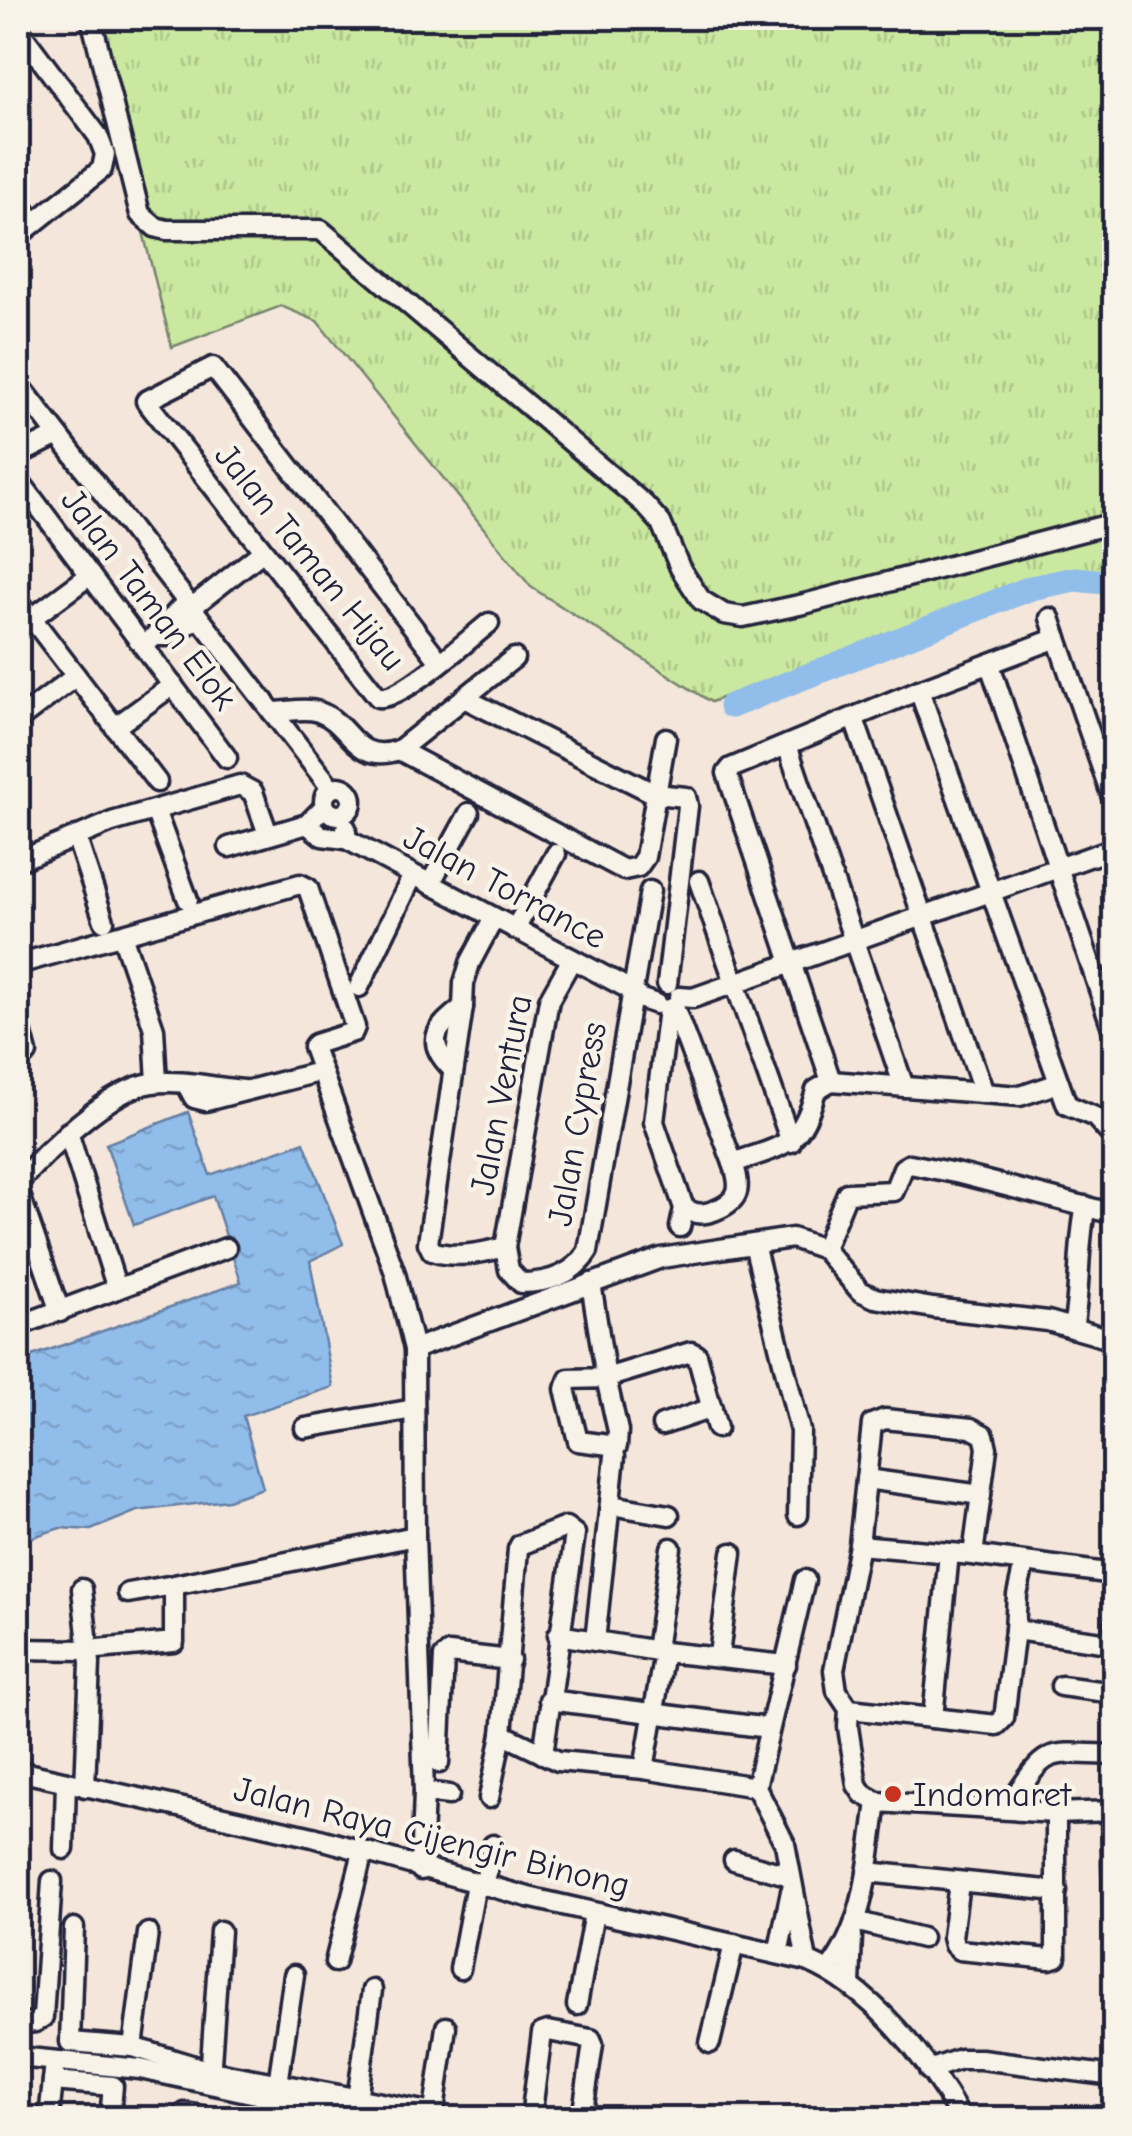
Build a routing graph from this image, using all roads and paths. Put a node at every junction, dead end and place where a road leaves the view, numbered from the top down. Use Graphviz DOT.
graph roads {
  1 [pos="90,18"];
  2 [pos="18,29"];
  3 [pos="18,201"];
  4 [pos="34,223"];
  5 [pos="18,236"];
  6 [pos="18,383"];
  7 [pos="55,431"];
  8 [pos="18,455"];
  9 [pos="18,480"];
  10 [pos="1114,522"];
  11 [pos="262,552"];
  12 [pos="90,575"];
  13 [pos="18,600"];
  14 [pos="192,609"];
  15 [pos="32,618"];
  16 [pos="1050,618"];
  17 [pos="489,623"];
  18 [pos="1057,638"];
  19 [pos="150,641"];
  20 [pos="514,658"];
  21 [pos="440,662"];
  22 [pos="990,665"];
  23 [pos="76,676"];
  24 [pos="172,685"];
  25 [pos="920,690"];
  26 [pos="464,698"];
  27 [pos="272,712"];
  28 [pos="854,719"];
  29 [pos="18,720"];
  30 [pos="114,726"];
  31 [pos="666,738"];
  32 [pos="787,745"];
  33 [pos="399,750"];
  34 [pos="227,758"];
  35 [pos="157,782"];
  36 [pos="655,794"];
  37 [pos="327,798"];
  38 [pos="1114,803"];
  39 [pos="154,810"];
  40 [pos="469,813"];
  41 [pos="307,824"];
  42 [pos="268,834"];
  43 [pos="76,836"];
  44 [pos="346,839"];
  45 [pos="229,847"];
  46 [pos="1114,848"];
  47 [pos="556,854"];
  48 [pos="18,861"];
  49 [pos="1058,868"];
  50 [pos="422,879"];
  51 [pos="700,881"];
  52 [pos="991,892"];
  53 [pos="188,900"];
  54 [pos="669,907"];
  55 [pos="923,916"];
  56 [pos="494,918"];
  57 [pos="104,921"];
  58 [pos="515,929"];
  59 [pos="122,935"];
  60 [pos="854,941"];
  61 [pos="572,959"];
  62 [pos="791,963"];
  63 [pos="18,964"];
  64 [pos="735,983"];
  65 [pos="359,987"];
  66 [pos="633,992"];
  67 [pos="667,998"];
  68 [pos="18,1019"];
  69 [pos="1114,1034"];
  70 [pos="27,1053"];
  71 [pos="311,1074"];
  72 [pos="831,1081"];
  73 [pos="157,1082"];
  74 [pos="1059,1083"];
  75 [pos="904,1086"];
  76 [pos="984,1093"];
  77 [pos="811,1112"];
  78 [pos="781,1113"];
  79 [pos="68,1132"];
  80 [pos="1114,1138"];
  81 [pos="791,1142"];
  82 [pos="733,1164"];
  83 [pos="18,1186"];
  84 [pos="1086,1206"];
  85 [pos="1114,1214"];
  86 [pos="754,1244"];
  87 [pos="505,1247"];
  88 [pos="226,1248"];
  89 [pos="824,1248"];
  90 [pos="591,1283"];
  91 [pos="118,1289"];
  92 [pos="60,1312"];
  93 [pos="18,1326"];
  94 [pos="1073,1328"];
  95 [pos="1114,1340"];
  96 [pos="414,1349"];
  97 [pos="712,1408"];
  98 [pos="414,1409"];
  99 [pos="662,1424"];
  100 [pos="305,1428"];
  101 [pos="717,1428"];
  102 [pos="615,1456"];
  103 [pos="866,1479"];
  104 [pos="981,1495"];
  105 [pos="610,1504"];
  106 [pos="669,1515"];
  107 [pos="798,1515"];
  108 [pos="416,1536"];
  109 [pos="859,1546"];
  110 [pos="671,1548"];
  111 [pos="732,1552"];
  112 [pos="950,1552"];
  113 [pos="973,1554"];
  114 [pos="1024,1564"];
  115 [pos="1114,1574"];
  116 [pos="805,1580"];
  117 [pos="174,1585"];
  118 [pos="82,1590"];
  119 [pos="128,1593"];
  120 [pos="1114,1626"];
  121 [pos="1015,1630"];
  122 [pos="558,1635"];
  123 [pos="595,1642"];
  124 [pos="18,1649"];
  125 [pos="86,1650"];
  126 [pos="660,1651"];
  127 [pos="718,1655"];
  128 [pos="510,1660"];
  129 [pos="786,1665"];
  130 [pos="1061,1686"];
  131 [pos="1114,1693"];
  132 [pos="549,1700"];
  133 [pos="849,1709"];
  134 [pos="654,1711"];
  135 [pos="933,1718"];
  136 [pos="770,1728"];
  137 [pos="502,1734"];
  138 [pos="543,1754"];
  139 [pos="1114,1754"];
  140 [pos="439,1762"];
  141 [pos="644,1769"];
  142 [pos="18,1771"];
  143 [pos="66,1782"];
  144 [pos="85,1787"];
  145 [pos="756,1788"];
  146 [pos="424,1792"];
  147 [pos="449,1795"];
  148 [pos="489,1798"];
  149 [pos="876,1802"];
  150 [pos="1007,1808"];
  151 [pos="1113,1811"];
  152 [pos="1056,1813"];
  153 [pos="493,1844"];
  154 [pos="64,1848"];
  155 [pos="363,1852"];
  156 [pos="734,1860"];
  157 [pos="421,1870"];
  158 [pos="866,1872"];
  159 [pos="791,1881"];
  160 [pos="52,1882"];
  161 [pos="960,1883"];
  162 [pos="480,1885"];
  163 [pos="1057,1891"];
  164 [pos="594,1913"];
  165 [pos="854,1927"];
  166 [pos="74,1928"];
  167 [pos="220,1931"];
  168 [pos="148,1932"];
  169 [pos="922,1938"];
  170 [pos="734,1944"];
  171 [pos="1114,1949"];
  172 [pos="778,1954"];
  173 [pos="807,1961"];
  174 [pos="334,1962"];
  175 [pos="460,1969"];
  176 [pos="830,1970"];
  177 [pos="294,1976"];
  178 [pos="850,1985"];
  179 [pos="372,1990"];
  180 [pos="577,2006"];
  181 [pos="18,2024"];
  182 [pos="446,2027"];
  183 [pos="710,2044"];
  184 [pos="134,2047"];
  185 [pos="18,2058"];
  186 [pos="55,2061"];
  187 [pos="929,2070"];
  188 [pos="1114,2076"];
  189 [pos="210,2077"];
  190 [pos="53,2081"];
  191 [pos="273,2090"];
  192 [pos="357,2100"];
  193 [pos="433,2116"];
  194 [pos="49,2118"];
  195 [pos="110,2118"];
  196 [pos="181,2118"];
  197 [pos="215,2118"];
  198 [pos="261,2118"];
  199 [pos="368,2118"];
  200 [pos="531,2118"];
  201 [pos="582,2118"];
  202 [pos="960,2118"];
  1 -- 10 [label="street"];
  2 -- 4 [label="street"];
  3 -- 4 [label="street"];
  4 -- 5 [label="street"];
  6 -- 7 [label="street"];
  7 -- 8 [label="street"];
  7 -- 14 [label="street"];
  9 -- 12 [label="street, Jalan Taman Elok"];
  11 -- 14 [label="street"];
  11 -- 21 [label="street, Jalan Taman Hijau"];
  11 -- 21 [label="street, Jalan Taman Hijau"];
  12 -- 15 [label="street"];
  12 -- 19 [label="street, Jalan Taman Elok"];
  13 -- 15 [label="street"];
  14 -- 19 [label="street"];
  14 -- 27 [label="street"];
  15 -- 23 [label="street"];
  16 -- 18 [label="street"];
  17 -- 21 [label="street, Jalan Taman Hijau"];
  18 -- 22 [label="street"];
  18 -- 38 [label="street"];
  19 -- 24 [label="street, Jalan Taman Elok"];
  20 -- 26 [label="street"];
  22 -- 25 [label="street"];
  22 -- 49 [label="street"];
  23 -- 29 [label="street"];
  23 -- 30 [label="street"];
  24 -- 30 [label="street"];
  24 -- 34 [label="street, Jalan Taman Elok"];
  25 -- 28 [label="street"];
  25 -- 52 [label="street"];
  26 -- 33 [label="street"];
  26 -- 36 [label="street"];
  27 -- 33 [label="street"];
  27 -- 37 [label="street"];
  28 -- 32 [label="street"];
  28 -- 55 [label="street"];
  30 -- 35 [label="street"];
  31 -- 36 [label="street"];
  32 -- 60 [label="street"];
  32 -- 62 [label="street"];
  33 -- 36 [label="street"];
  36 -- 67 [label="street"];
  37 -- 41 [label="street"];
  37 -- 44 [label="street"];
  39 -- 42 [label="street"];
  39 -- 43 [label="street"];
  39 -- 53 [label="street"];
  40 -- 50 [label="street"];
  41 -- 42 [label="street"];
  41 -- 44 [label="street, Jalan Torrance"];
  42 -- 45 [label="street"];
  43 -- 48 [label="street"];
  43 -- 57 [label="street"];
  44 -- 50 [label="street, Jalan Torrance"];
  46 -- 49 [label="street"];
  47 -- 58 [label="street"];
  49 -- 52 [label="street"];
  49 -- 69 [label="street"];
  50 -- 56 [label="street, Jalan Torrance"];
  50 -- 65 [label="street"];
  51 -- 64 [label="street"];
  52 -- 55 [label="street"];
  52 -- 74 [label="street"];
  54 -- 66 [label="street, Jalan Cypress"];
  55 -- 60 [label="street"];
  55 -- 76 [label="street"];
  56 -- 58 [label="street, Jalan Torrance"];
  56 -- 87 [label="street"];
  58 -- 61 [label="street, Jalan Torrance"];
  59 -- 63 [label="street"];
  59 -- 73 [label="street"];
  59 -- 96 [label="street"];
  60 -- 62 [label="street"];
  60 -- 75 [label="street"];
  61 -- 66 [label="street, Jalan Torrance"];
  61 -- 87 [label="street, Jalan Ventura"];
  62 -- 64 [label="street"];
  62 -- 72 [label="street"];
  64 -- 67 [label="street"];
  64 -- 78 [label="street"];
  66 -- 67 [label="street"];
  66 -- 87 [label="street, Jalan Cypress"];
  67 -- 82 [label="street"];
  67 -- 82 [label="street"];
  68 -- 70 [label="street"];
  71 -- 73 [label="street"];
  72 -- 75 [label="street"];
  72 -- 77 [label="street"];
  73 -- 79 [label="street"];
  74 -- 76 [label="street"];
  74 -- 80 [label="street"];
  75 -- 76 [label="street"];
  77 -- 78 [label="street"];
  77 -- 81 [label="street"];
  78 -- 81 [label="street"];
  79 -- 83 [label="street"];
  79 -- 91 [label="street"];
  81 -- 82 [label="street"];
  83 -- 92 [label="street"];
  84 -- 85 [label="street"];
  84 -- 89 [label="street"];
  84 -- 94 [label="street"];
  86 -- 89 [label="street"];
  86 -- 90 [label="street"];
  86 -- 107 [label="street"];
  88 -- 91 [label="street"];
  89 -- 94 [label="street"];
  90 -- 96 [label="street"];
  90 -- 97 [label="street"];
  91 -- 92 [label="street"];
  92 -- 93 [label="street"];
  94 -- 95 [label="street"];
  96 -- 98 [label="street"];
  97 -- 99 [label="street"];
  97 -- 101 [label="street"];
  98 -- 100 [label="street"];
  98 -- 108 [label="street"];
  102 -- 105 [label="street"];
  103 -- 104 [label="street"];
  103 -- 104 [label="street"];
  103 -- 109 [label="street"];
  104 -- 113 [label="street"];
  105 -- 106 [label="street"];
  105 -- 123 [label="street"];
  108 -- 117 [label="street"];
  108 -- 146 [label="street"];
  109 -- 112 [label="street"];
  109 -- 133 [label="street"];
  110 -- 126 [label="street"];
  111 -- 127 [label="street"];
  112 -- 113 [label="street"];
  112 -- 135 [label="street"];
  113 -- 114 [label="street"];
  114 -- 115 [label="street"];
  114 -- 121 [label="street"];
  116 -- 129 [label="street"];
  117 -- 119 [label="street"];
  117 -- 125 [label="street"];
  118 -- 125 [label="street"];
  120 -- 121 [label="street"];
  121 -- 135 [label="street"];
  122 -- 123 [label="street"];
  122 -- 128 [label="street"];
  122 -- 132 [label="street"];
  123 -- 126 [label="street"];
  124 -- 125 [label="street"];
  125 -- 144 [label="street"];
  126 -- 127 [label="street"];
  126 -- 134 [label="street"];
  127 -- 129 [label="street"];
  128 -- 137 [label="street"];
  128 -- 140 [label="street"];
  129 -- 136 [label="street"];
  130 -- 131 [label="street"];
  132 -- 134 [label="street"];
  132 -- 138 [label="street"];
  133 -- 135 [label="street"];
  133 -- 149 [label="street"];
  134 -- 136 [label="street"];
  134 -- 141 [label="street"];
  136 -- 145 [label="street"];
  137 -- 138 [label="street"];
  137 -- 148 [label="street"];
  138 -- 141 [label="street"];
  139 -- 150 [label="street"];
  141 -- 145 [label="street"];
  142 -- 143 [label="street, Jalan Raya Cijengir Binong"];
  143 -- 144 [label="street, Jalan Raya Cijengir Binong"];
  143 -- 154 [label="street"];
  144 -- 155 [label="street, Jalan Raya Cijengir Binong"];
  145 -- 159 [label="street"];
  146 -- 147 [label="street"];
  146 -- 157 [label="street"];
  149 -- 150 [label="street"];
  149 -- 158 [label="street"];
  150 -- 152 [label="street"];
  151 -- 152 [label="street"];
  151 -- 171 [label="street"];
  152 -- 163 [label="street"];
  153 -- 162 [label="street"];
  155 -- 157 [label="street, Jalan Raya Cijengir Binong"];
  155 -- 174 [label="street"];
  156 -- 159 [label="street"];
  157 -- 162 [label="street, Jalan Raya Cijengir Binong"];
  158 -- 161 [label="street"];
  158 -- 165 [label="street"];
  159 -- 172 [label="street"];
  159 -- 173 [label="street"];
  160 -- 181 [label="street"];
  161 -- 163 [label="street"];
  161 -- 163 [label="street"];
  162 -- 164 [label="street, Jalan Raya Cijengir Binong"];
  162 -- 175 [label="street"];
  164 -- 170 [label="street, Jalan Raya Cijengir Binong"];
  164 -- 180 [label="street"];
  165 -- 169 [label="street"];
  165 -- 176 [label="street"];
  165 -- 178 [label="street"];
  166 -- 184 [label="street"];
  167 -- 189 [label="street"];
  168 -- 184 [label="street"];
  170 -- 172 [label="street, Jalan Raya Cijengir Binong"];
  170 -- 183 [label="street"];
  172 -- 173 [label="street, Jalan Raya Cijengir Binong"];
  173 -- 176 [label="street, Jalan Raya Cijengir Binong"];
  176 -- 178 [label="street, Jalan Raya Cijengir Binong"];
  177 -- 191 [label="street"];
  178 -- 187 [label="street, Jalan Raya Cijengir Binong"];
  179 -- 192 [label="street"];
  182 -- 193 [label="street"];
  184 -- 189 [label="street"];
  185 -- 186 [label="street"];
  186 -- 189 [label="street"];
  186 -- 190 [label="street"];
  187 -- 188 [label="street"];
  187 -- 202 [label="street, Jalan Raya Cijengir Binong"];
  189 -- 191 [label="street"];
  190 -- 194 [label="street"];
  190 -- 195 [label="street"];
  191 -- 192 [label="street"];
  191 -- 198 [label="street"];
  191 -- 199 [label="street"];
  192 -- 193 [label="street"];
  196 -- 197 [label="street"];
  200 -- 201 [label="street"];
}
